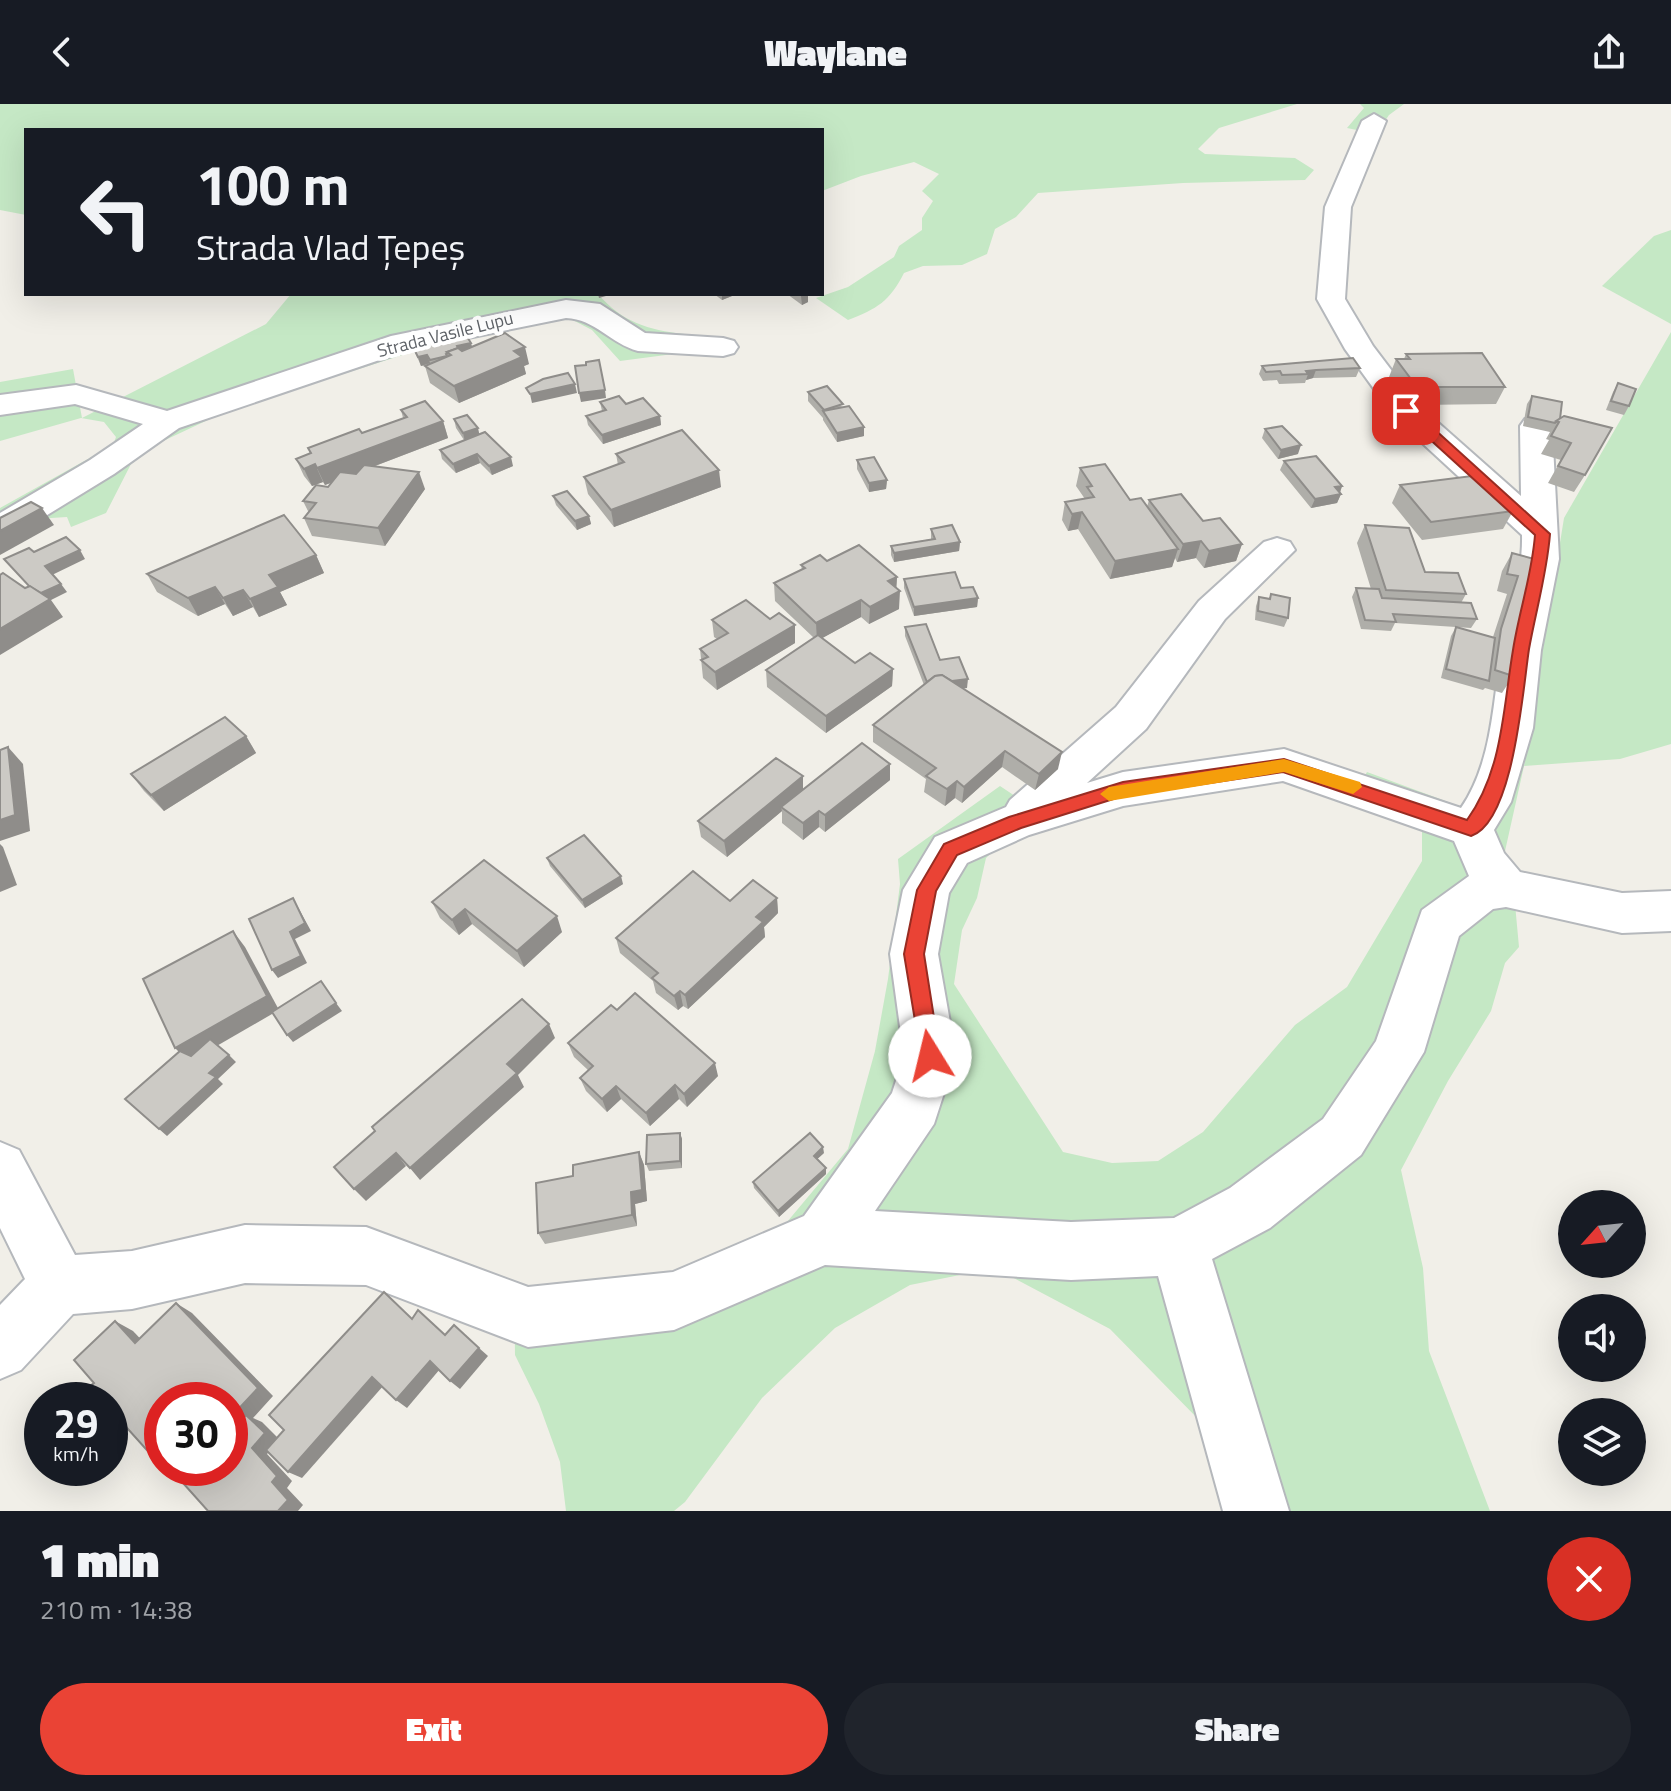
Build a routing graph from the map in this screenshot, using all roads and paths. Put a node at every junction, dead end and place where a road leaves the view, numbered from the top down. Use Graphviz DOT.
graph roads {
  1 [pos="1374,121"];
  2 [pos="723,347"];
  3 [pos="0,405"];
  4 [pos="168,421"];
  5 [pos="1536,426"];
  6 [pos="0,528"];
  7 [pos="1542,534"];
  8 [pos="1277,550"];
  9 [pos="1015,822"];
  10 [pos="1471,829"];
  11 [pos="1494,889"];
  12 [pos="1671,911"];
  13 [pos="0,1169"];
  14 [pos="824,1236"];
  15 [pos="1179,1246"];
  16 [pos="59,1286"];
  17 [pos="0,1349"];
  18 [pos="1256,1511"];
  1 -- 7 [label="street"];
  2 -- 4 [label="street, Strada Vasile Lupu"];
  3 -- 4 [label="street"];
  4 -- 6 [label="street, Strada Vasile Lupu"];
  5 -- 7 [label="street"];
  7 -- 10 [label="street"];
  8 -- 9 [label="street"];
  9 -- 10 [label="street"];
  9 -- 14 [label="street"];
  10 -- 11 [label="street"];
  11 -- 12 [label="street"];
  11 -- 15 [label="street"];
  13 -- 16 [label="street"];
  14 -- 15 [label="street"];
  14 -- 16 [label="street"];
  15 -- 18 [label="street"];
  16 -- 17 [label="street"];
}
